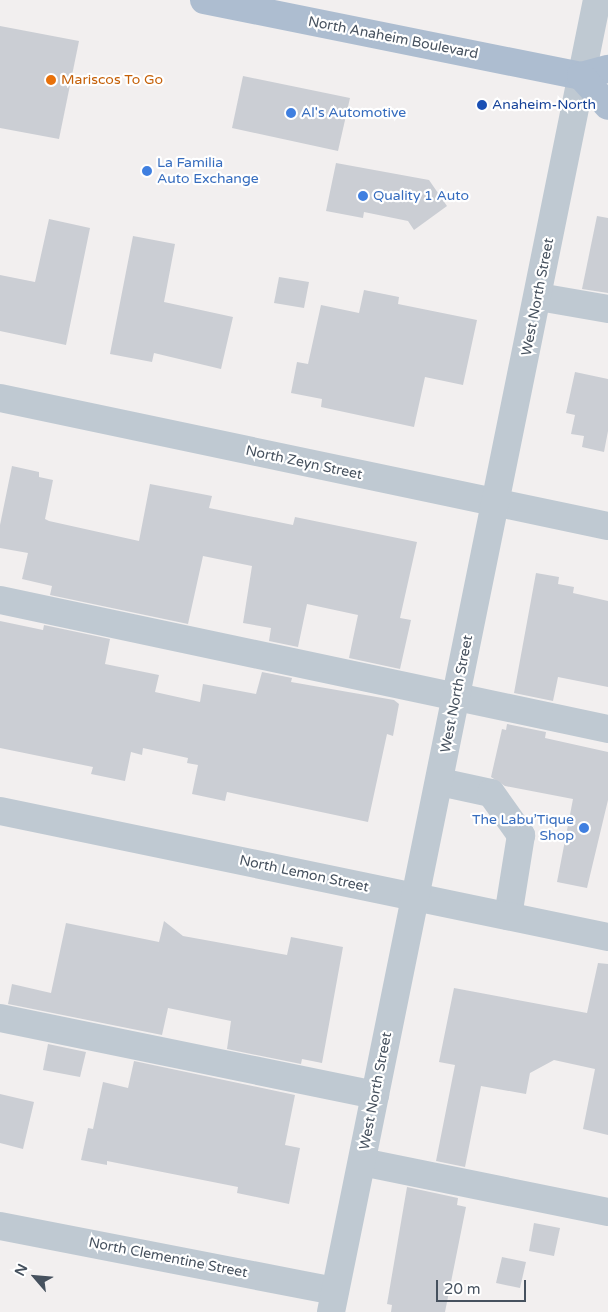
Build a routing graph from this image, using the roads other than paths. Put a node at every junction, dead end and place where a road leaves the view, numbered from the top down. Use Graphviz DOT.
graph roads {
  1 [pos="204,0"];
  2 [pos="597,0"];
  3 [pos="608,68"];
  4 [pos="581,76"];
  5 [pos="608,106"];
  6 [pos="539,297"];
  7 [pos="608,308"];
  8 [pos="0,398"];
  9 [pos="496,504"];
  10 [pos="608,526"];
  11 [pos="0,600"];
  12 [pos="457,698"];
  13 [pos="608,729"];
  14 [pos="440,782"];
  15 [pos="0,811"];
  16 [pos="416,897"];
  17 [pos="508,916"];
  18 [pos="608,937"];
  19 [pos="0,1018"];
  20 [pos="375,1095"];
  21 [pos="362,1162"];
  22 [pos="608,1212"];
  23 [pos="0,1226"];
  24 [pos="333,1301"];
  1 -- 4 [label="main road, North Anaheim Boulevard"];
  2 -- 4 [label="street, West North Street"];
  3 -- 4 [label="main road, North Anaheim Boulevard"];
  4 -- 5 [label="main road"];
  4 -- 6 [label="street, West North Street"];
  6 -- 7 [label="street"];
  6 -- 9 [label="street, West North Street"];
  8 -- 9 [label="street, North Zeyn Street"];
  9 -- 10 [label="street, North Zeyn Street"];
  9 -- 12 [label="street, West North Street"];
  11 -- 12 [label="street"];
  12 -- 13 [label="street"];
  12 -- 14 [label="street, West North Street"];
  14 -- 16 [label="street, West North Street"];
  14 -- 17 [label="street"];
  15 -- 16 [label="street, North Lemon Street"];
  16 -- 17 [label="street, North Lemon Street"];
  16 -- 20 [label="street, West North Street"];
  17 -- 18 [label="street, North Lemon Street"];
  19 -- 20 [label="street"];
  20 -- 21 [label="street, West North Street"];
  21 -- 22 [label="street"];
  21 -- 24 [label="street, West North Street"];
  23 -- 24 [label="street, North Clementine Street"];
}
